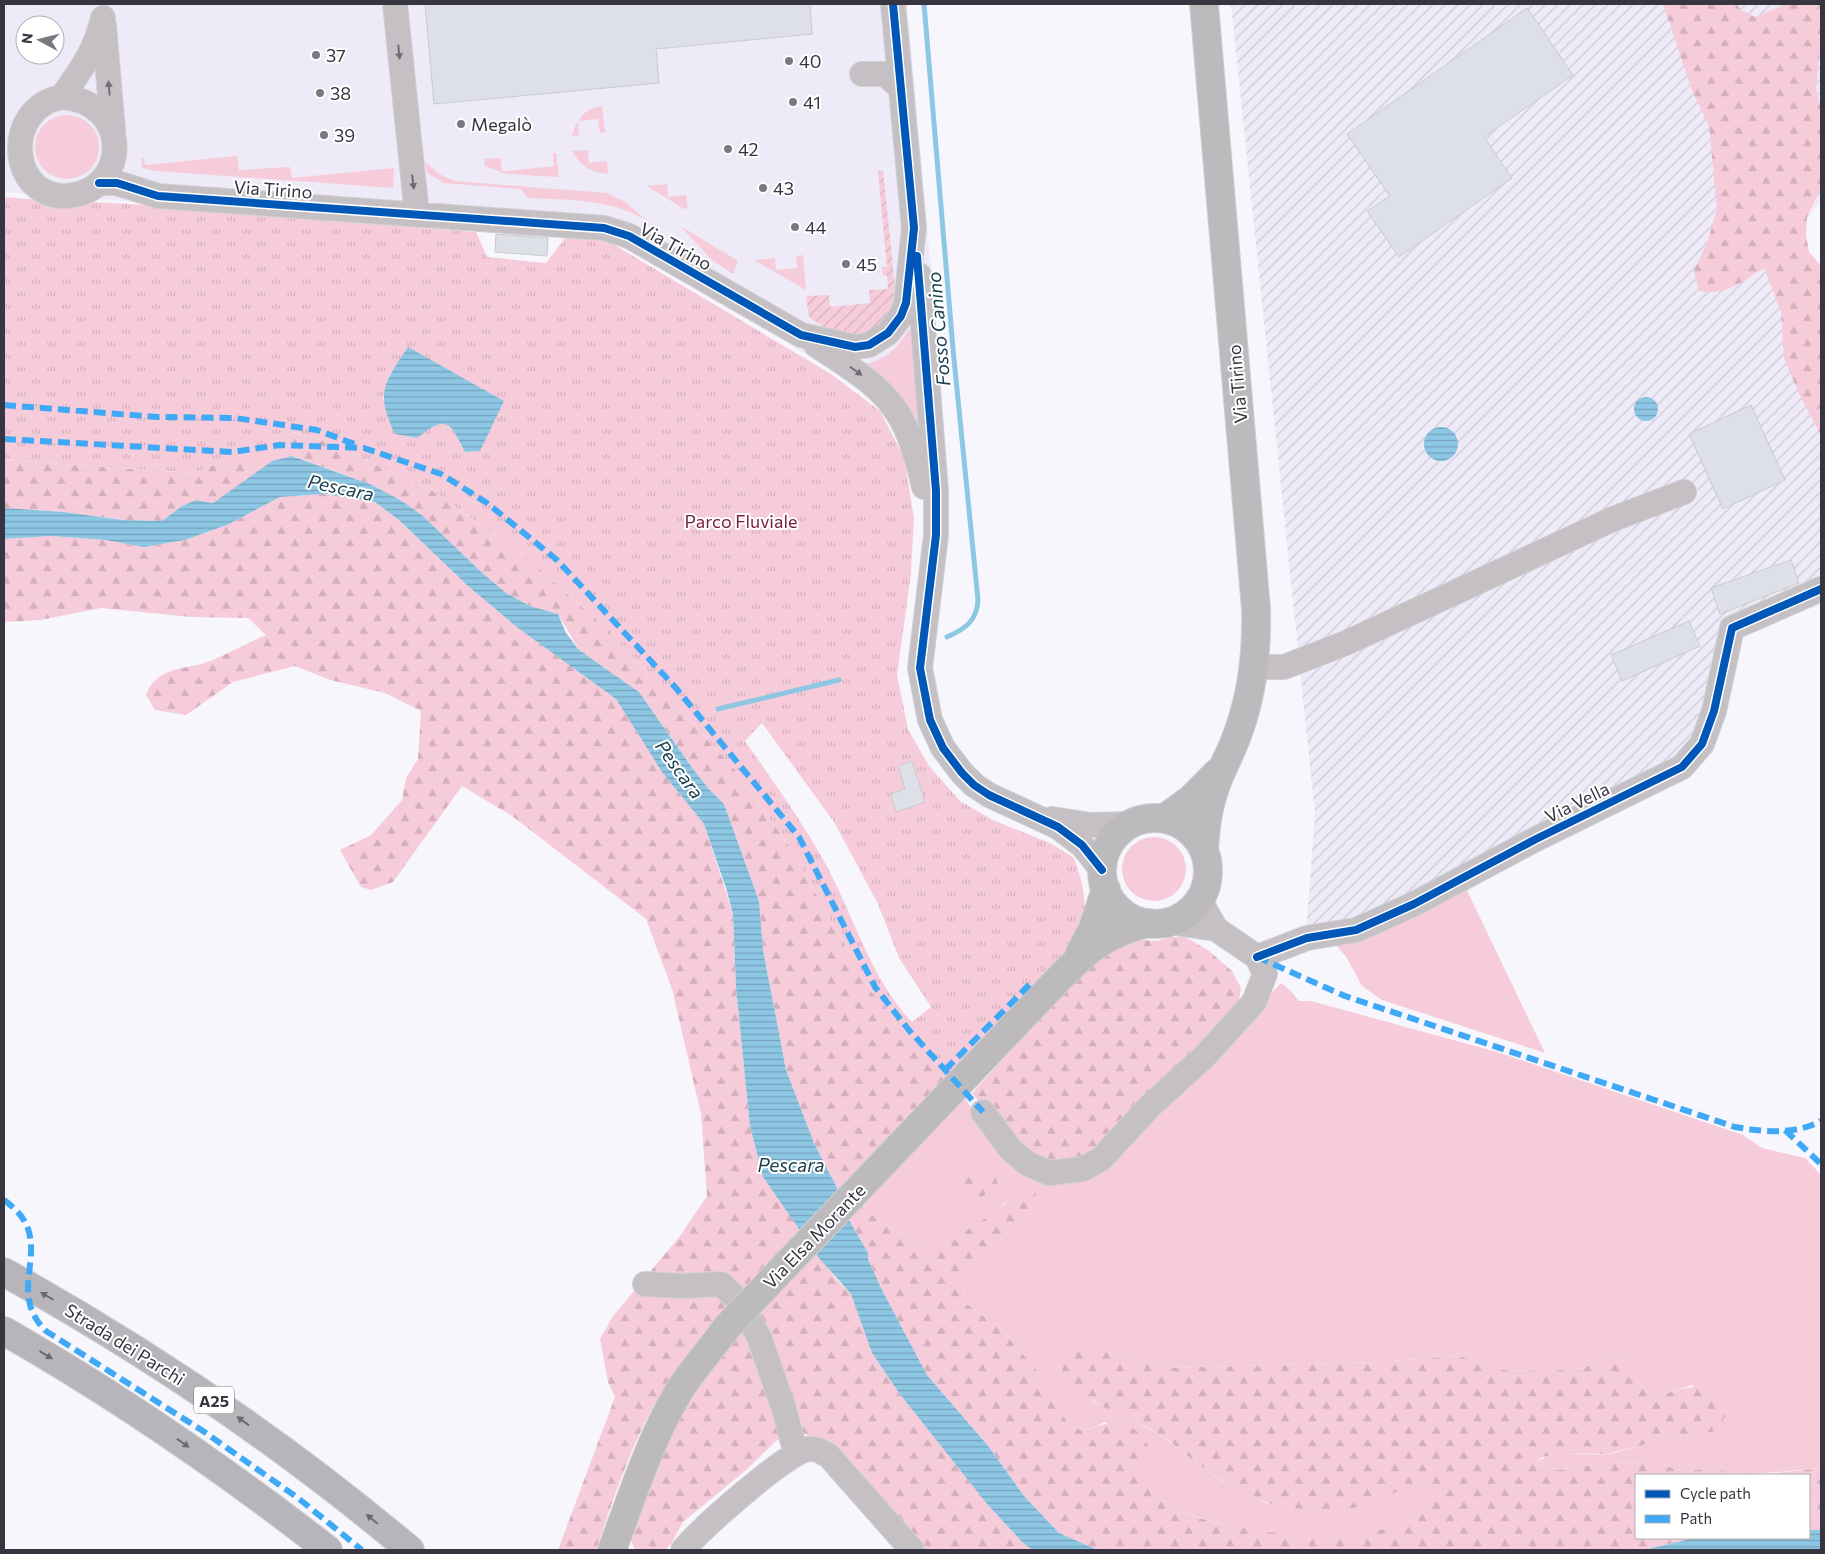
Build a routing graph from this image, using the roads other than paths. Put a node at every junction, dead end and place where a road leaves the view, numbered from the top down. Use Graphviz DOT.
graph roads {
  1 [pos="395,4"];
  2 [pos="893,4"];
  3 [pos="1204,4"];
  4 [pos="102,11"];
  5 [pos="862,74"];
  6 [pos="901,88"];
  7 [pos="62,97"];
  8 [pos="114,137"];
  9 [pos="4,177"];
  10 [pos="99,183"];
  11 [pos="50,193"];
  12 [pos="417,215"];
  13 [pos="914,228"];
  14 [pos="801,335"];
  15 [pos="1684,492"];
  16 [pos="936,535"];
  17 [pos="1821,589"];
  18 [pos="1254,667"];
  19 [pos="1226,761"];
  20 [pos="1029,812"];
  21 [pos="1165,818"];
  22 [pos="1130,824"];
  23 [pos="1204,850"];
  24 [pos="1104,879"];
  25 [pos="1201,897"];
  26 [pos="1158,923"];
  27 [pos="1216,929"];
  28 [pos="1257,957"];
  29 [pos="1074,962"];
  30 [pos="983,1112"];
  31 [pos="4,1272"];
  32 [pos="645,1284"];
  33 [pos="4,1331"];
  34 [pos="796,1454"];
  35 [pos="328,1550"];
  36 [pos="410,1550"];
  37 [pos="612,1550"];
  38 [pos="683,1550"];
  39 [pos="912,1550"];
  1 -- 12 [label="street, one-way"];
  2 -- 6 [label="street, Via Tirino"];
  3 -- 18 [label="main road, Via Tirino"];
  4 -- 7 [label="street"];
  8 -- 4 [label="street, one-way"];
  5 -- 6 [label="street"];
  6 -- 13 [label="street, Via Tirino"];
  7 -- 8 [label="street"];
  7 -- 11 [label="street"];
  8 -- 10 [label="street"];
  9 -- 11 [label="street"];
  10 -- 11 [label="street"];
  10 -- 12 [label="street, Via Tirino"];
  12 -- 14 [label="street, Via Tirino"];
  13 -- 14 [label="street, Via Tirino"];
  13 -- 16 [label="street"];
  14 -- 16 [label="street, one-way"];
  15 -- 18 [label="street"];
  16 -- 20 [label="street"];
  17 -- 28 [label="street, Via Vella"];
  18 -- 19 [label="main road, Via Tirino"];
  19 -- 21 [label="main road, Via Tirino"];
  19 -- 23 [label="main road, Via Tirino"];
  20 -- 22 [label="street"];
  20 -- 24 [label="street"];
  21 -- 22 [label="main road"];
  21 -- 23 [label="main road"];
  22 -- 24 [label="main road"];
  23 -- 25 [label="main road"];
  24 -- 26 [label="main road"];
  24 -- 29 [label="main road, Via Elsa Morante"];
  25 -- 26 [label="main road"];
  25 -- 27 [label="street"];
  26 -- 27 [label="street"];
  26 -- 29 [label="main road, Via Elsa Morante"];
  27 -- 28 [label="street"];
  28 -- 30 [label="street"];
  29 -- 37 [label="main road, Via Elsa Morante, bridge"];
  36 -- 31 [label="highway, Strada dei Parchi / A25, one-way"];
  32 -- 34 [label="street"];
  33 -- 35 [label="highway, one-way"];
  34 -- 38 [label="street"];
  34 -- 39 [label="street"];
}
